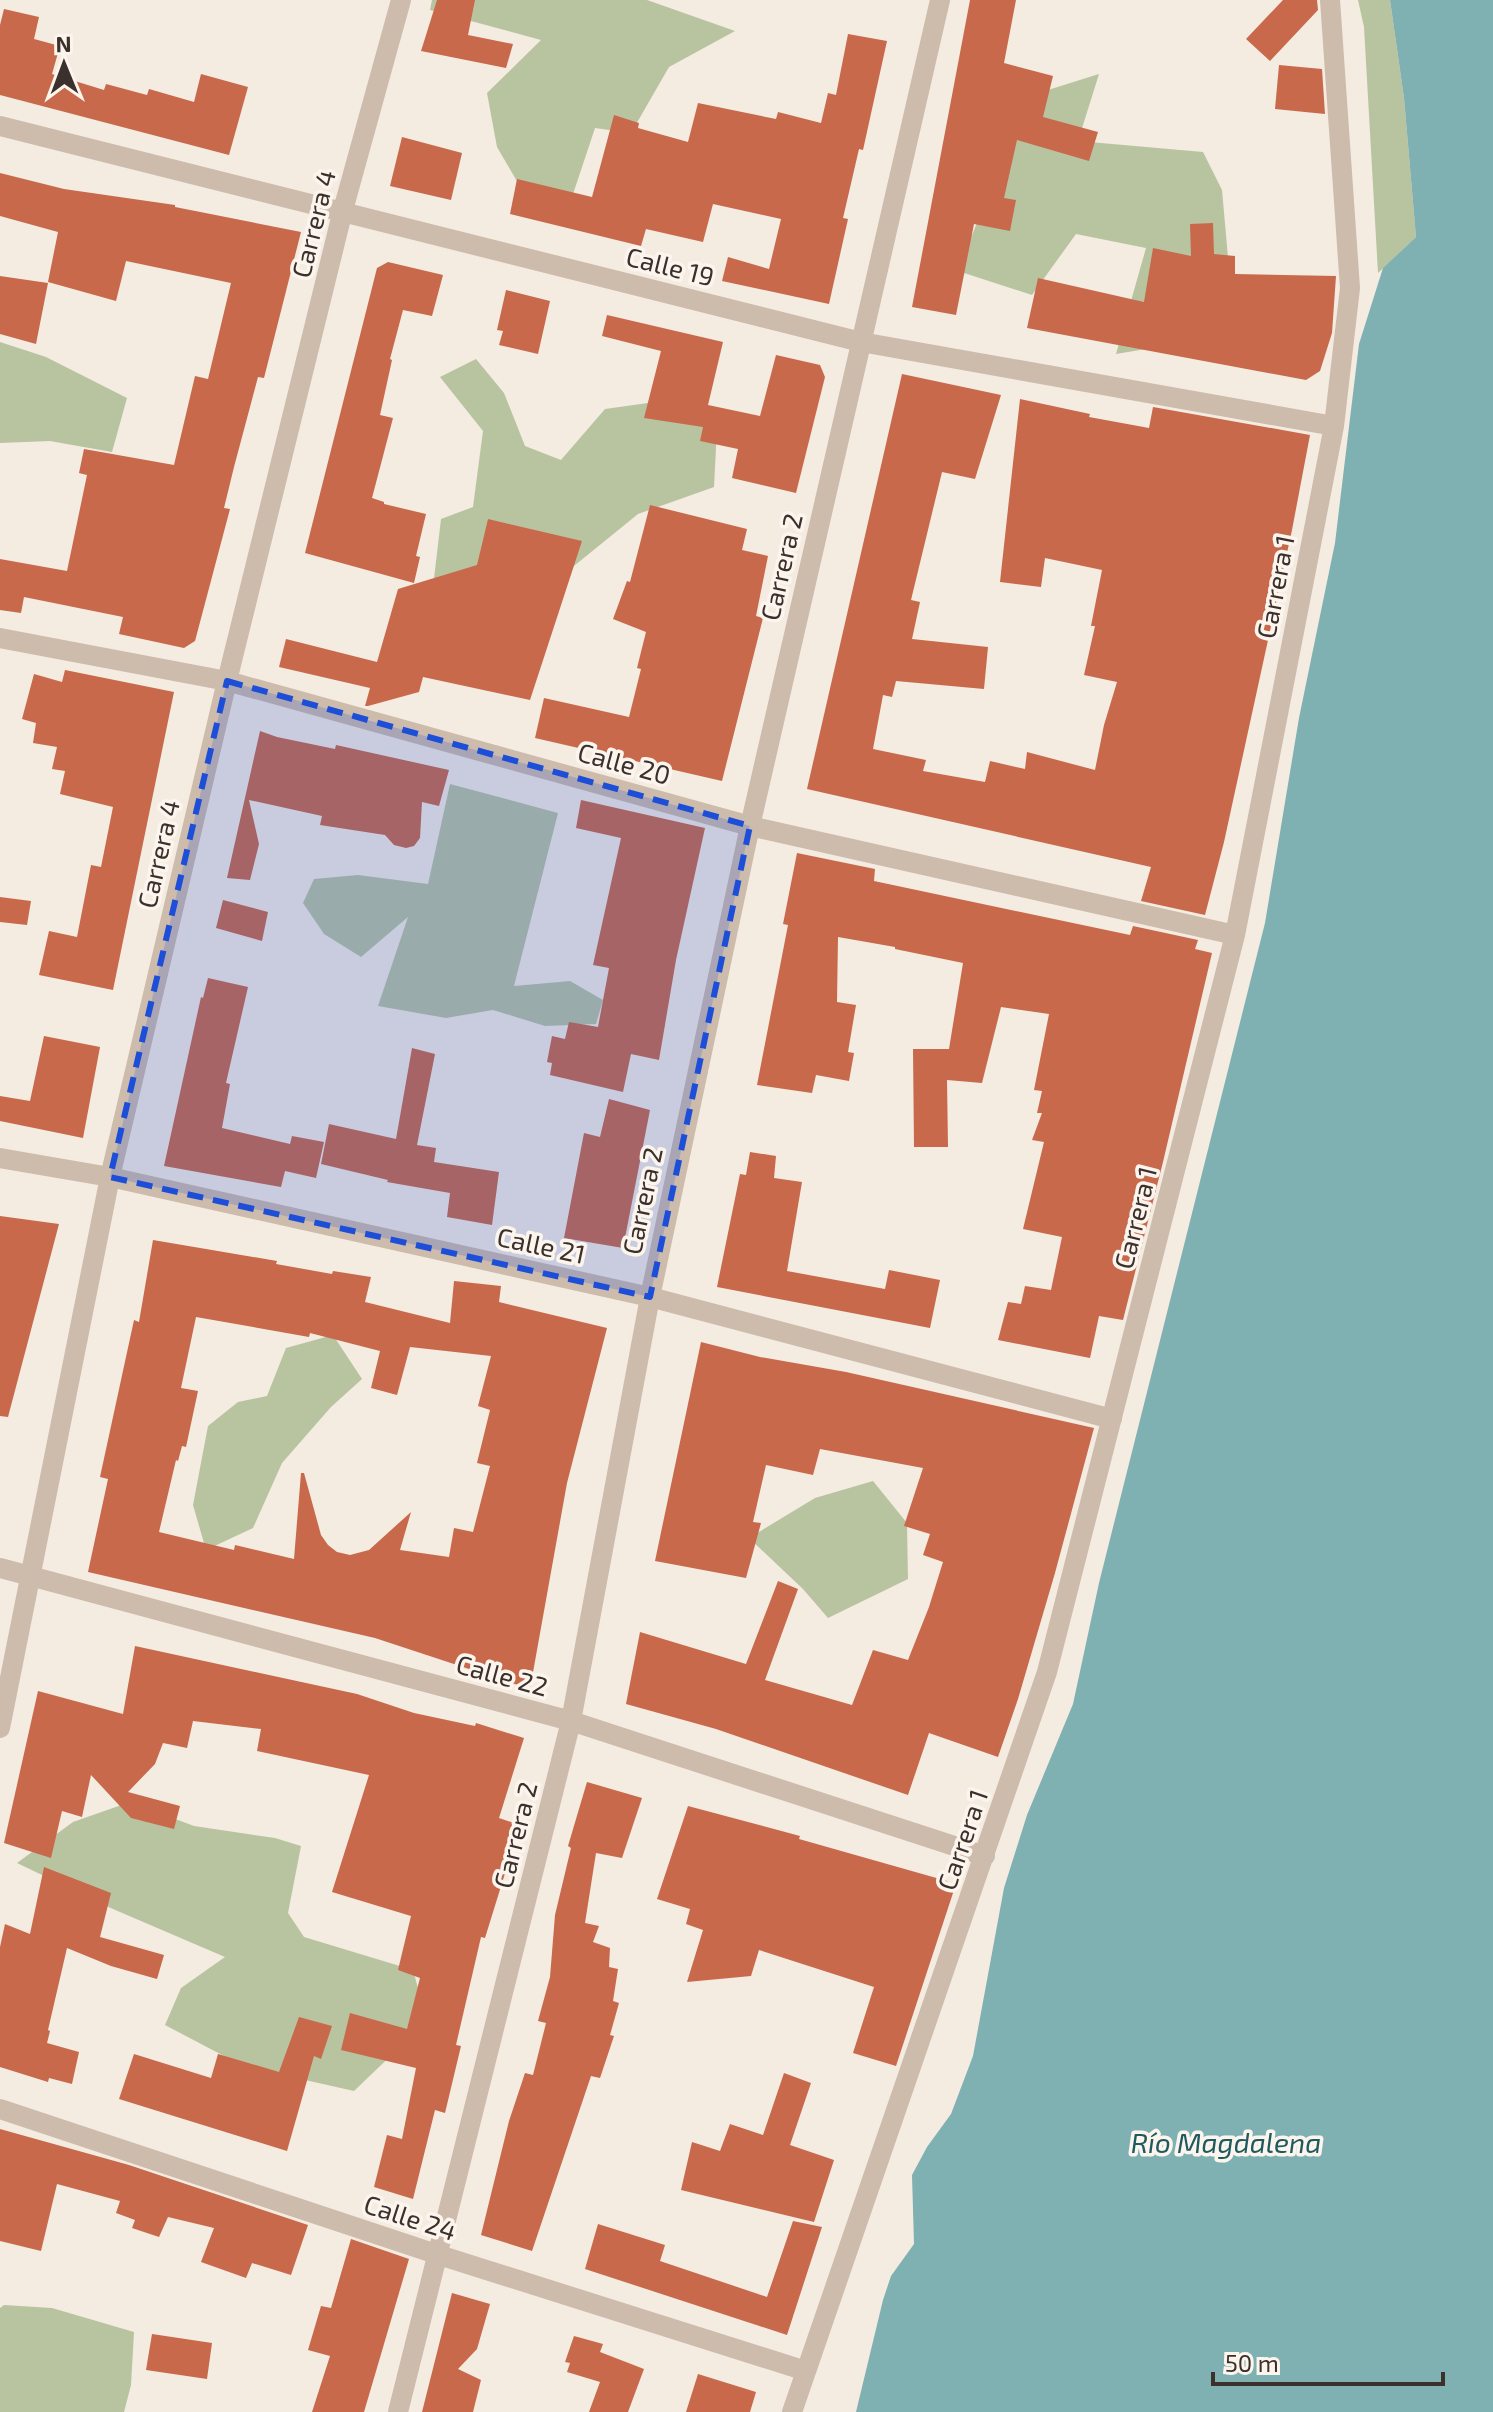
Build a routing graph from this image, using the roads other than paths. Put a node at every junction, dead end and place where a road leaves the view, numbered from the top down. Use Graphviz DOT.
graph roads {
  1 [pos="401,0"];
  2 [pos="940,0"];
  3 [pos="1330,0"];
  4 [pos="0,126"];
  5 [pos="343,210"];
  6 [pos="861,342"];
  7 [pos="1334,426"];
  8 [pos="0,638"];
  9 [pos="227,681"];
  10 [pos="750,826"];
  11 [pos="1235,935"];
  12 [pos="0,1158"];
  13 [pos="110,1177"];
  14 [pos="650,1297"];
  15 [pos="1112,1419"];
  16 [pos="0,1568"];
  17 [pos="32,1576"];
  18 [pos="571,1721"];
  19 [pos="0,1728"];
  20 [pos="985,1856"];
  21 [pos="0,2109"];
  22 [pos="439,2255"];
  23 [pos="806,2371"];
  24 [pos="398,2412"];
  25 [pos="792,2412"];
  1 -- 5 [label="street, Carrera 4"];
  2 -- 6 [label="street, Carrera 2"];
  3 -- 7 [label="street, Carrera 1"];
  4 -- 5 [label="street, Calle 19"];
  5 -- 6 [label="street, Calle 19"];
  5 -- 9 [label="street, Carrera 4"];
  6 -- 7 [label="street, Calle 19"];
  6 -- 10 [label="street, Carrera 2"];
  7 -- 11 [label="street, Carrera 1"];
  8 -- 9 [label="street, Calle 20"];
  9 -- 10 [label="street, Calle 20"];
  9 -- 13 [label="street, Carrera 4"];
  10 -- 11 [label="street, Calle 20"];
  10 -- 14 [label="street, Carrera 2"];
  11 -- 15 [label="street, Carrera 1"];
  12 -- 13 [label="street, Calle 21"];
  13 -- 14 [label="street, Calle 21"];
  13 -- 17 [label="street, Carrera 4"];
  14 -- 15 [label="street, Calle 21"];
  14 -- 18 [label="street, Carrera 2"];
  15 -- 20 [label="street, Carrera 1"];
  16 -- 17 [label="street, Calle 22"];
  17 -- 18 [label="street, Calle 22"];
  17 -- 19 [label="street, Carrera 4"];
  18 -- 20 [label="street, Calle 22"];
  18 -- 22 [label="street, Carrera 2"];
  20 -- 23 [label="street, Carrera 1"];
  21 -- 22 [label="street, Calle 24"];
  22 -- 23 [label="street, Calle 24"];
  22 -- 24 [label="street, Carrera 2"];
  23 -- 25 [label="street, Carrera 1"];
}
